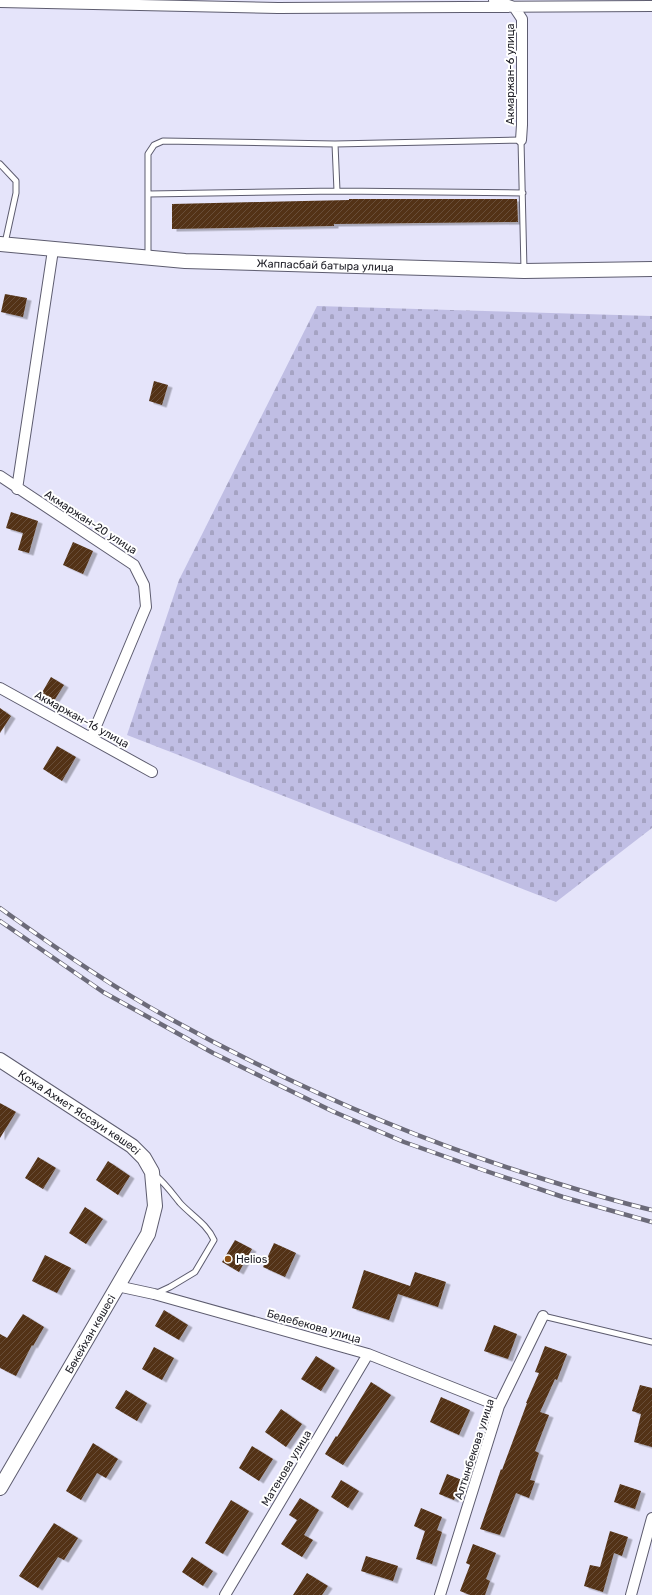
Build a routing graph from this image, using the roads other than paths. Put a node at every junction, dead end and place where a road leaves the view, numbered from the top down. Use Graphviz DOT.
graph roads {
  1 [pos="494,0"];
  2 [pos="70,1"];
  3 [pos="0,2"];
  4 [pos="278,4"];
  5 [pos="652,6"];
  6 [pos="514,7"];
  7 [pos="521,140"];
  8 [pos="335,144"];
  9 [pos="0,164"];
  10 [pos="337,191"];
  11 [pos="523,193"];
  12 [pos="149,194"];
  13 [pos="2,245"];
  14 [pos="53,250"];
  15 [pos="148,258"];
  16 [pos="652,269"];
  17 [pos="524,270"];
  18 [pos="0,476"];
  19 [pos="17,489"];
  20 [pos="0,688"];
  21 [pos="91,738"];
  22 [pos="152,772"];
  23 [pos="0,1060"];
  24 [pos="152,1172"];
  25 [pos="117,1286"];
  26 [pos="154,1294"];
  27 [pos="543,1316"];
  28 [pos="652,1342"];
  29 [pos="368,1354"];
  30 [pos="499,1406"];
  31 [pos="0,1488"];
  32 [pos="652,1518"];
  33 [pos="226,1595"];
  34 [pos="440,1595"];
  35 [pos="630,1595"];
  1 -- 6 [label="street, Акмаржан-6 улица"];
  2 -- 3 [label="street"];
  2 -- 4 [label="street"];
  4 -- 6 [label="street"];
  5 -- 6 [label="street"];
  6 -- 7 [label="street, Акмаржан-6 улица"];
  7 -- 8 [label="lane"];
  7 -- 11 [label="lane"];
  8 -- 10 [label="lane"];
  8 -- 12 [label="lane"];
  9 -- 13 [label="lane"];
  10 -- 11 [label="lane"];
  10 -- 12 [label="lane"];
  11 -- 17 [label="lane"];
  12 -- 15 [label="lane"];
  13 -- 14 [label="main road, Жаппасбай батыра улица"];
  14 -- 15 [label="main road, Жаппасбай батыра улица"];
  14 -- 19 [label="street"];
  15 -- 17 [label="main road, Жаппасбай батыра улица"];
  16 -- 17 [label="main road, Жаппасбай батыра улица"];
  18 -- 19 [label="street, Акмаржан-20 улица"];
  19 -- 21 [label="street, Акмаржан-20 улица"];
  20 -- 21 [label="street, Акмаржан-16 улица"];
  21 -- 22 [label="street, Акмаржан-16 улица"];
  23 -- 24 [label="main road, Қожа Ахмет Яссауи көшесі"];
  24 -- 25 [label="main road, Бөкейхан көшесі"];
  24 -- 26 [label="lane"];
  25 -- 26 [label="street, Бедебекова улица"];
  25 -- 31 [label="main road, Бөкейхан көшесі"];
  26 -- 29 [label="street, Бедебекова улица"];
  27 -- 28 [label="lane"];
  27 -- 30 [label="street, Алтынбекова улица"];
  29 -- 30 [label="street, Бедебекова улица"];
  29 -- 33 [label="street, Матенова улица"];
  30 -- 34 [label="street, Алтынбекова улица"];
  32 -- 35 [label="street"];
}
